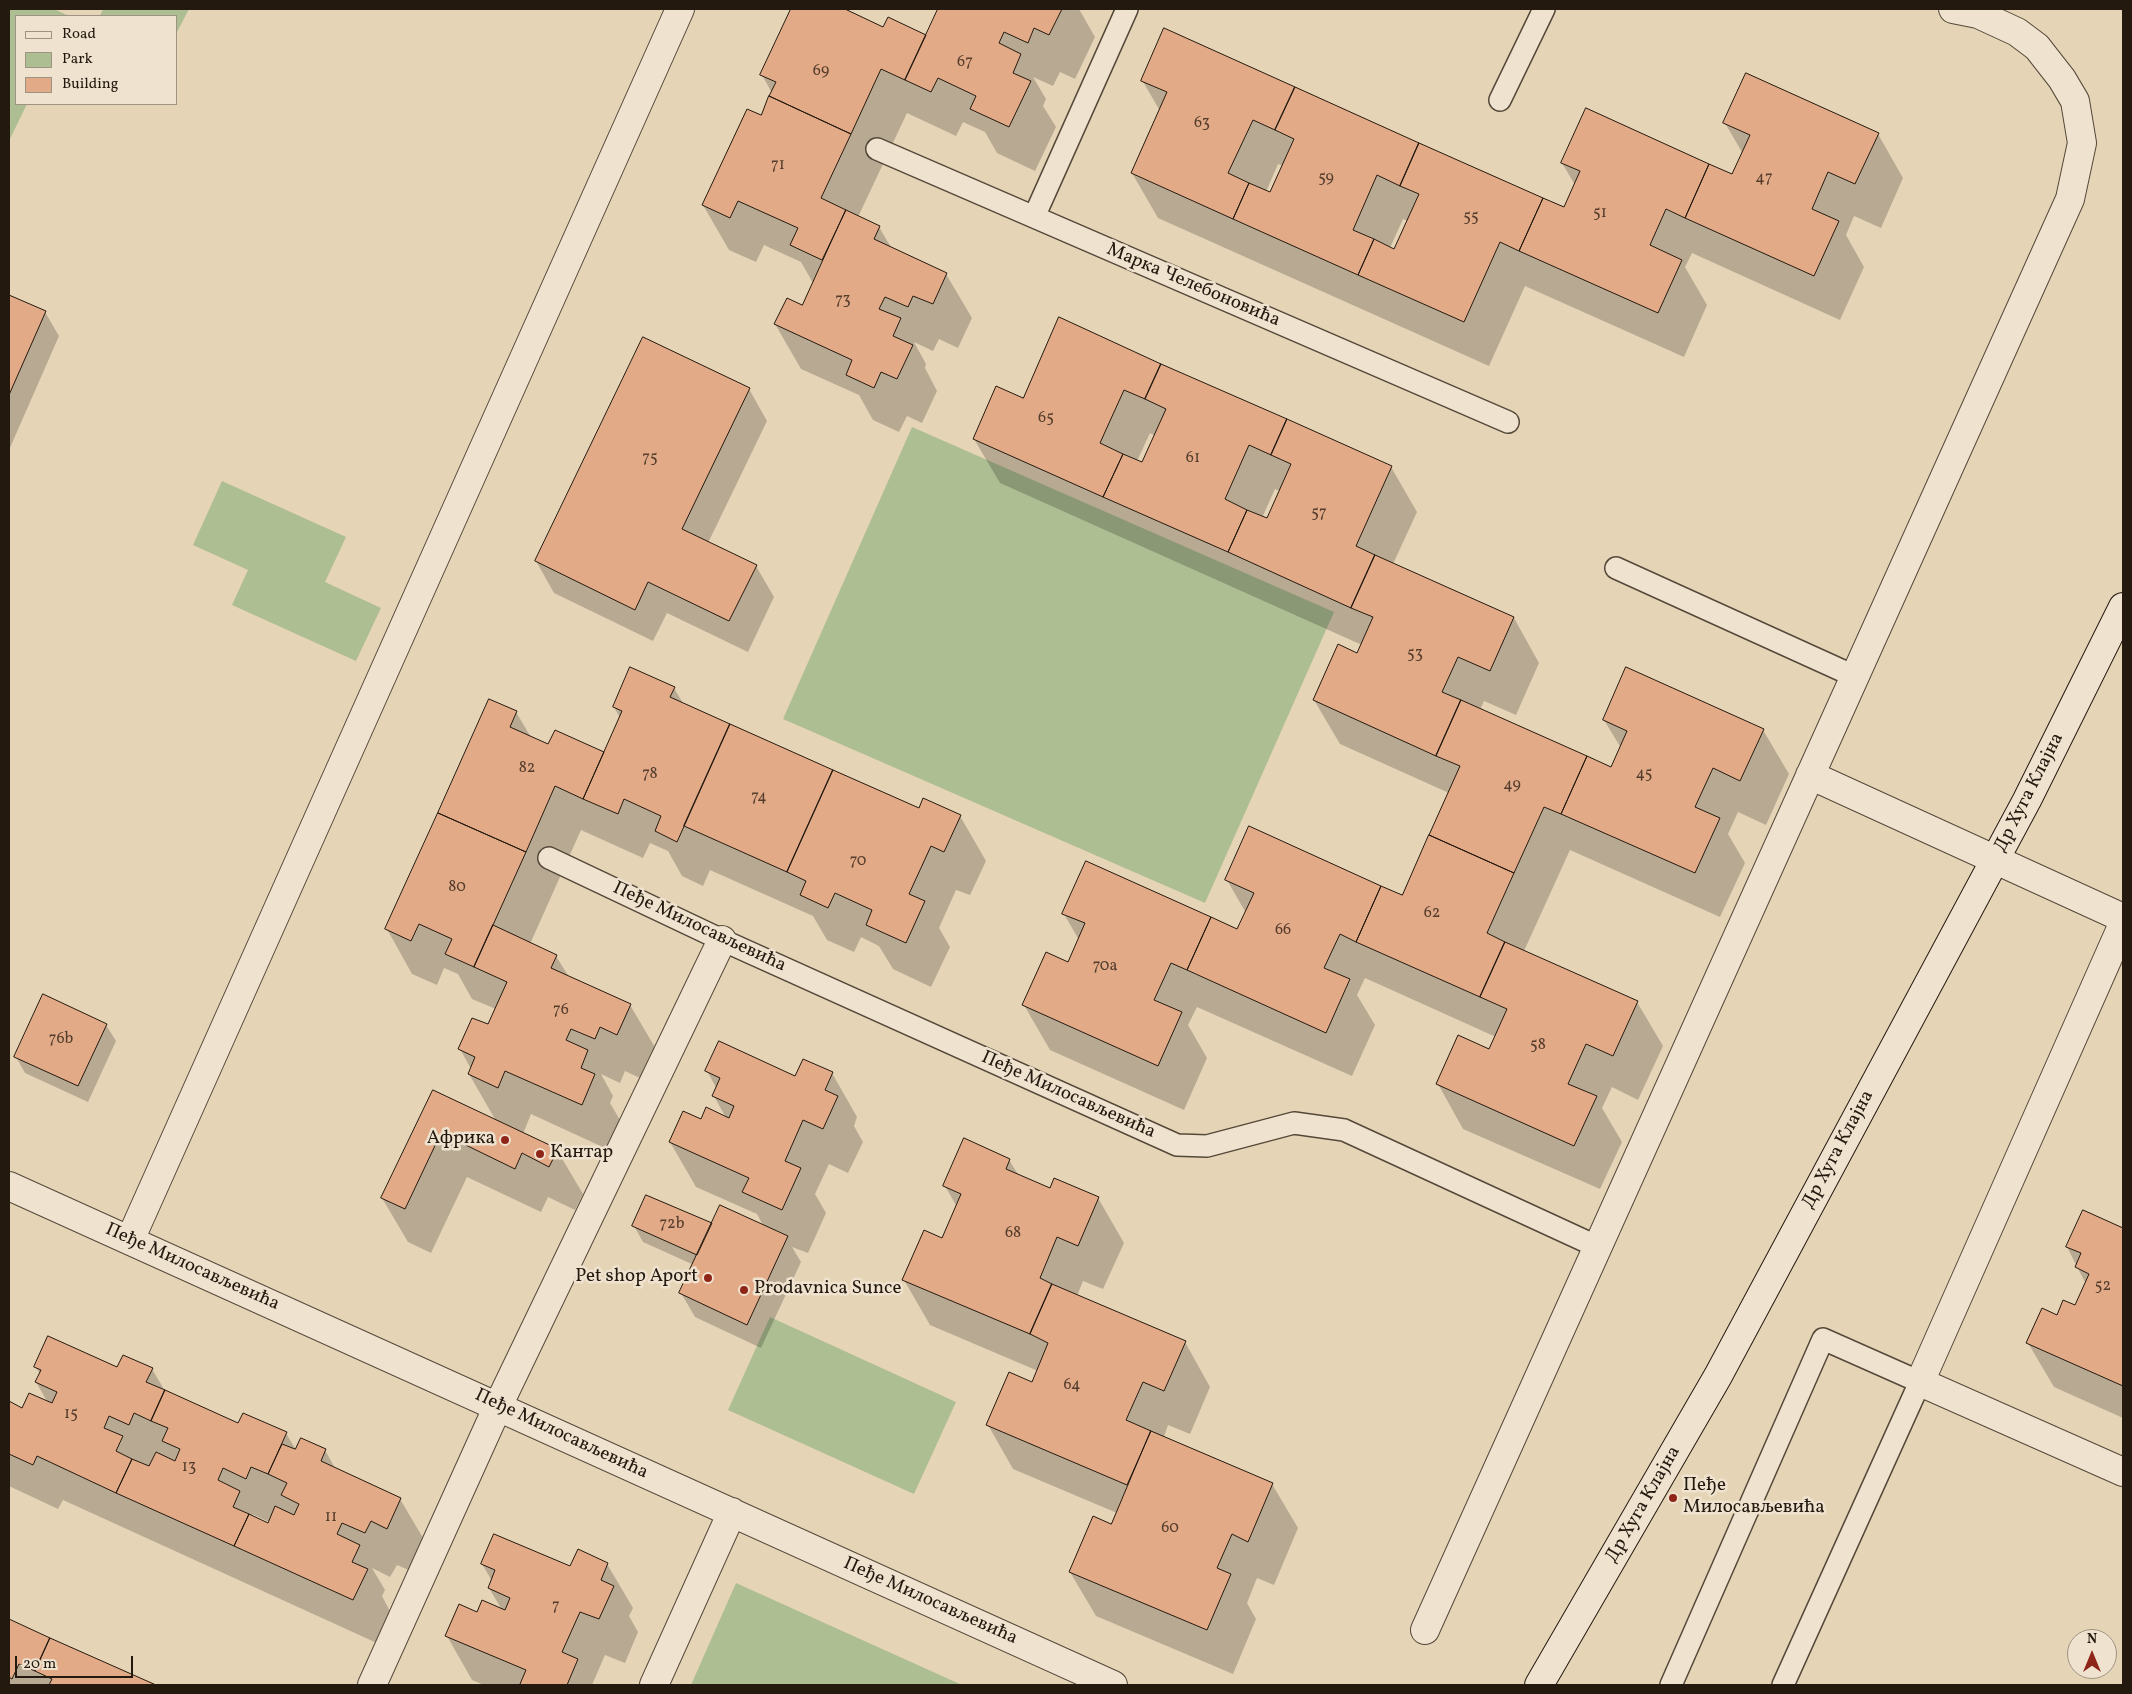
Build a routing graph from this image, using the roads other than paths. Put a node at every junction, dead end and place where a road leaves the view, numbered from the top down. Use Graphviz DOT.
graph roads {
  1 [pos="680,9"];
  2 [pos="1127,9"];
  3 [pos="1544,9"];
  4 [pos="1954,9"];
  5 [pos="1500,100"];
  6 [pos="877,149"];
  7 [pos="1034,217"];
  8 [pos="1508,422"];
  9 [pos="1616,568"];
  10 [pos="2123,607"];
  11 [pos="1854,676"];
  12 [pos="1810,775"];
  13 [pos="549,858"];
  14 [pos="1996,859"];
  15 [pos="2123,918"];
  16 [pos="2123,924"];
  17 [pos="722,940"];
  18 [pos="9,1186"];
  19 [pos="130,1240"];
  20 [pos="1598,1247"];
  21 [pos="1920,1382"];
  22 [pos="498,1406"];
  23 [pos="2123,1472"];
  24 [pos="732,1512"];
  25 [pos="1425,1630"];
  26 [pos="372,1685"];
  27 [pos="654,1685"];
  28 [pos="1113,1685"];
  29 [pos="1539,1685"];
  30 [pos="1671,1685"];
  31 [pos="1783,1685"];
  1 -- 19 [label="street"];
  2 -- 7 [label="lane"];
  3 -- 5 [label="lane"];
  4 -- 11 [label="street"];
  6 -- 7 [label="lane, Марка Челебоновића"];
  7 -- 8 [label="lane, Марка Челебоновића"];
  9 -- 11 [label="lane"];
  10 -- 14 [label="street, Др Хуга Клајна"];
  11 -- 12 [label="street"];
  12 -- 14 [label="street"];
  12 -- 20 [label="street"];
  13 -- 17 [label="lane, Пеђе Милосављевића"];
  14 -- 15 [label="street"];
  14 -- 29 [label="street, Др Хуга Клајна"];
  16 -- 21 [label="street"];
  17 -- 20 [label="lane, Пеђе Милосављевића"];
  17 -- 22 [label="street"];
  18 -- 19 [label="street, Пеђе Милосављевића"];
  19 -- 22 [label="street, Пеђе Милосављевића"];
  20 -- 25 [label="street"];
  21 -- 23 [label="street"];
  21 -- 30 [label="lane"];
  21 -- 31 [label="lane"];
  22 -- 24 [label="street, Пеђе Милосављевића"];
  22 -- 26 [label="street"];
  24 -- 27 [label="street"];
  24 -- 28 [label="street, Пеђе Милосављевића"];
}
